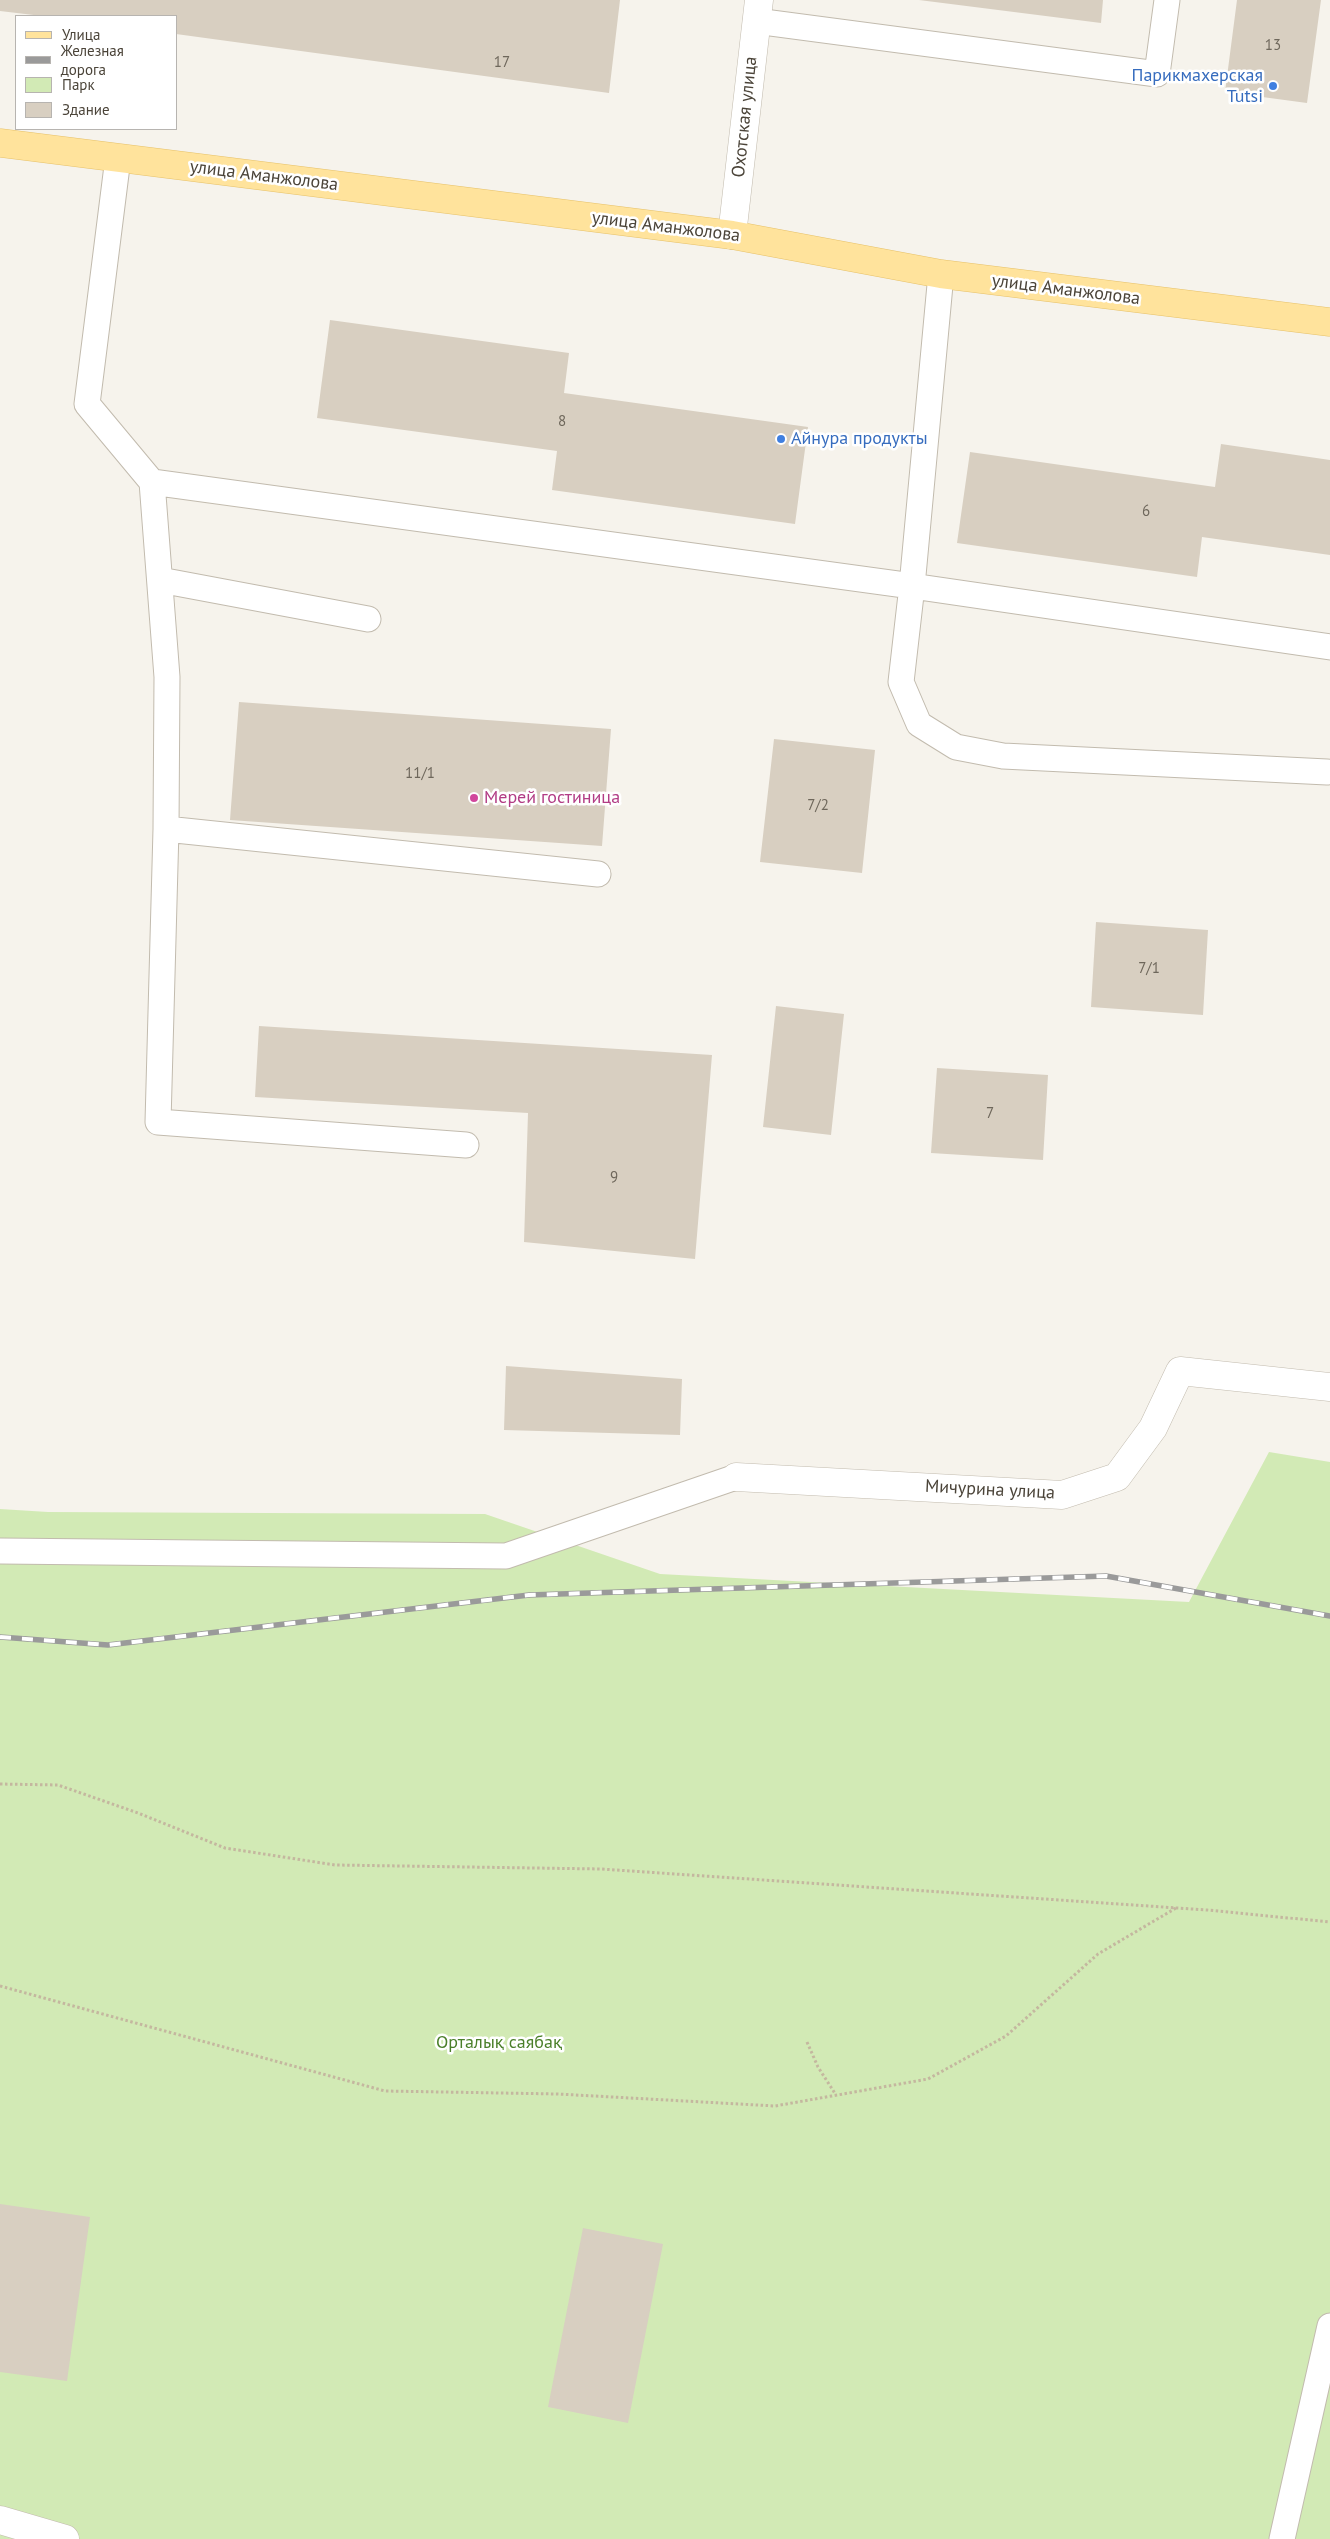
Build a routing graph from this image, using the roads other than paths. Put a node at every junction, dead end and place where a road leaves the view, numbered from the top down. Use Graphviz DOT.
graph roads {
  1 [pos="1167,0"];
  2 [pos="757,11"];
  3 [pos="0,143"];
  4 [pos="118,158"];
  5 [pos="732,235"];
  6 [pos="941,274"];
  7 [pos="1330,322"];
  8 [pos="152,482"];
  9 [pos="160,580"];
  10 [pos="912,586"];
  11 [pos="368,619"];
  12 [pos="1330,647"];
  13 [pos="1327,772"];
  14 [pos="166,830"];
  15 [pos="598,874"];
  16 [pos="466,1145"];
  17 [pos="1330,1387"];
  18 [pos="736,1477"];
  19 [pos="0,1551"];
  20 [pos="1330,2326"];
  21 [pos="0,2520"];
  22 [pos="65,2539"];
  23 [pos="1282,2539"];
  1 -- 2 [label="lane"];
  2 -- 5 [label="street, Охотская улица"];
  3 -- 4 [label="main road, улица Аманжолова"];
  4 -- 5 [label="main road, улица Аманжолова"];
  4 -- 8 [label="lane"];
  5 -- 6 [label="main road, улица Аманжолова"];
  6 -- 7 [label="main road, улица Аманжолова"];
  6 -- 10 [label="lane"];
  8 -- 9 [label="lane"];
  8 -- 10 [label="lane"];
  9 -- 11 [label="lane"];
  9 -- 14 [label="lane"];
  10 -- 12 [label="lane"];
  10 -- 13 [label="lane"];
  14 -- 15 [label="lane"];
  14 -- 16 [label="lane"];
  17 -- 18 [label="street, Мичурина улица"];
  18 -- 19 [label="lane"];
  20 -- 23 [label="lane"];
  21 -- 22 [label="street"];
}
